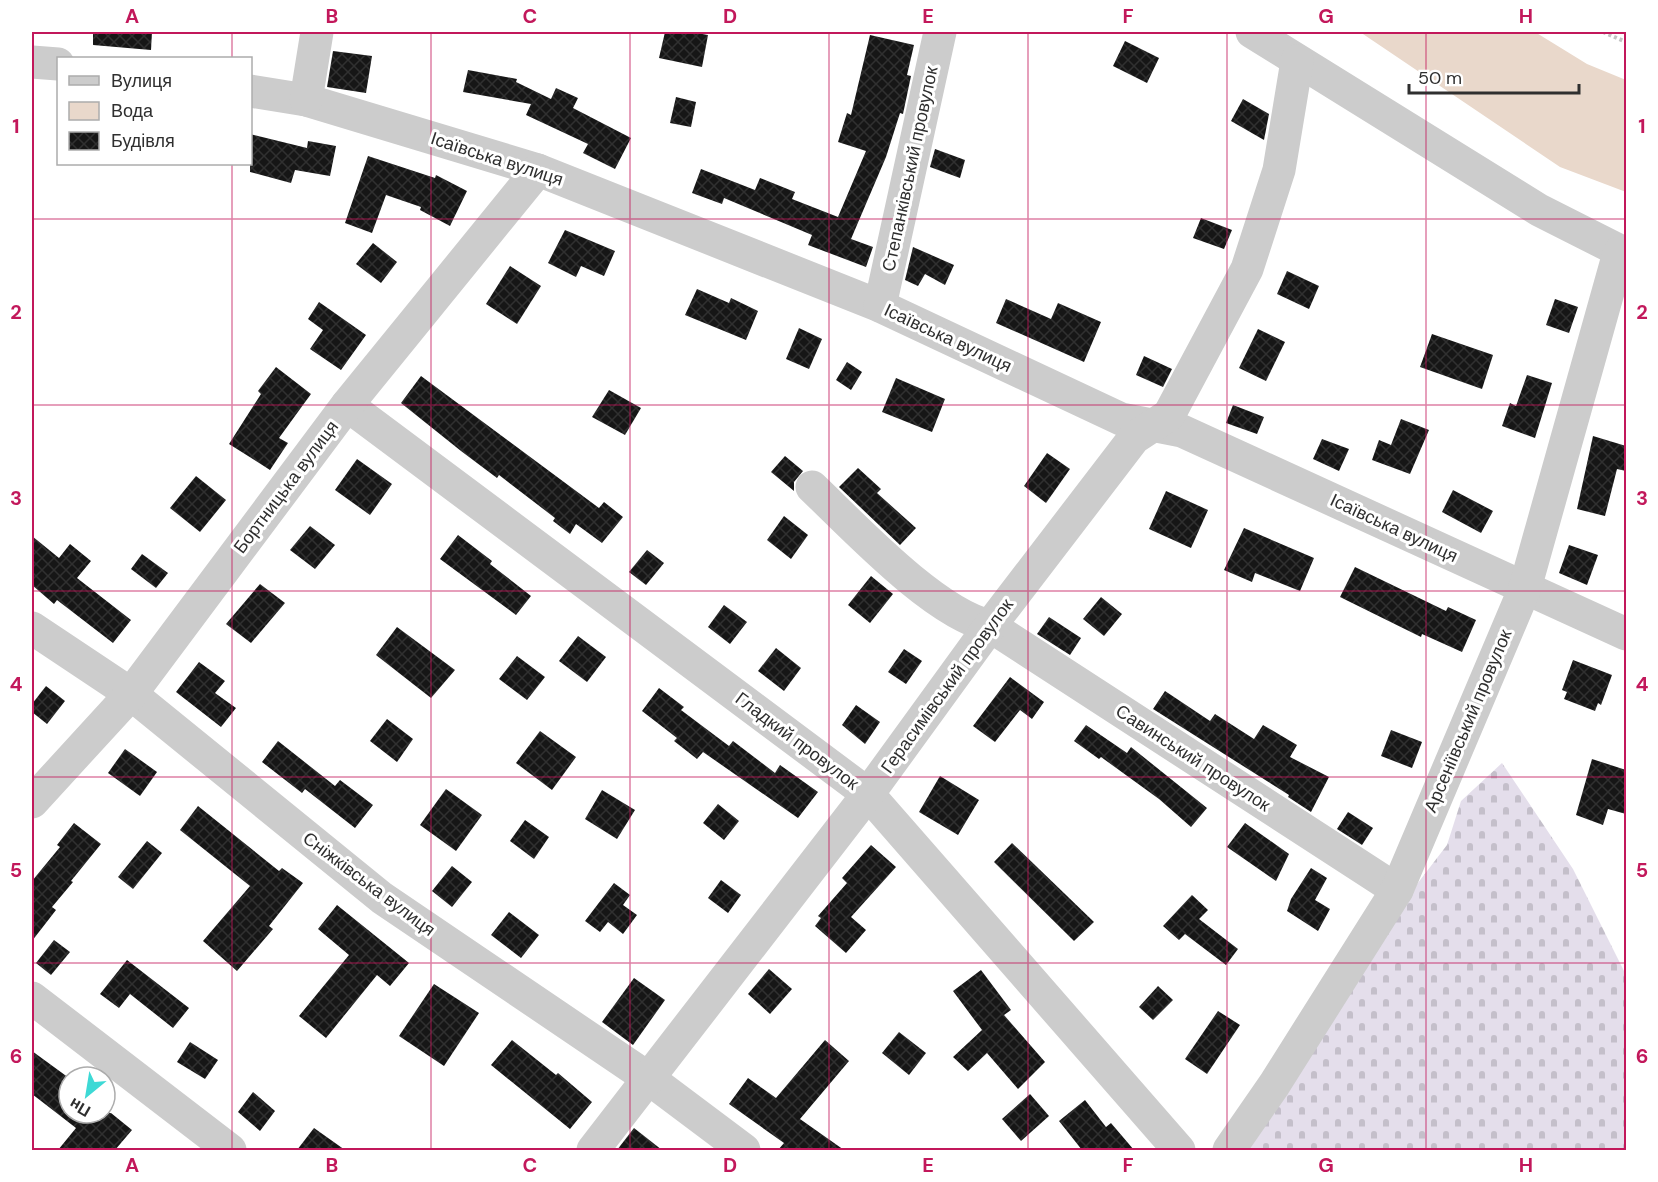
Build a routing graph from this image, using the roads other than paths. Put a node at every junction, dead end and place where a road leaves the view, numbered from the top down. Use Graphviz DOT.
graph roads {
  1 [pos="317,32"];
  2 [pos="940,32"];
  3 [pos="1252,32"];
  4 [pos="1297,61"];
  5 [pos="32,62"];
  6 [pos="57,64"];
  7 [pos="252,91"];
  8 [pos="306,100"];
  9 [pos="538,170"];
  10 [pos="1623,254"];
  11 [pos="880,306"];
  12 [pos="347,405"];
  13 [pos="1153,425"];
  14 [pos="812,487"];
  15 [pos="1526,588"];
  16 [pos="990,626"];
  17 [pos="32,628"];
  18 [pos="1626,634"];
  19 [pos="131,694"];
  20 [pos="868,794"];
  21 [pos="32,802"];
  22 [pos="1396,890"];
  23 [pos="32,998"];
  24 [pos="648,1078"];
  25 [pos="230,1150"];
  26 [pos="592,1150"];
  27 [pos="744,1150"];
  28 [pos="1179,1150"];
  29 [pos="1229,1150"];
  1 -- 8 [label="street"];
  2 -- 11 [label="street, Степанківський провулок"];
  3 -- 4 [label="street"];
  4 -- 10 [label="street"];
  4 -- 13 [label="street, Герасимівський провулок"];
  5 -- 6 [label="street"];
  7 -- 8 [label="street, Ісаївська вулиця"];
  8 -- 9 [label="street, Ісаївська вулиця"];
  9 -- 11 [label="street, Ісаївська вулиця"];
  9 -- 12 [label="street, Бортницька вулиця"];
  10 -- 15 [label="street, Арсеніївський провулок"];
  11 -- 13 [label="street, Ісаївська вулиця"];
  12 -- 19 [label="street, Бортницька вулиця"];
  12 -- 20 [label="street, Гладкий провулок"];
  13 -- 15 [label="street, Ісаївська вулиця"];
  13 -- 16 [label="street, Герасимівський провулок"];
  14 -- 16 [label="street, Савинський провулок"];
  15 -- 18 [label="street, Ісаївська вулиця"];
  15 -- 22 [label="street, Арсеніївський провулок"];
  16 -- 20 [label="street, Герасимівський провулок"];
  16 -- 22 [label="street, Савинський провулок"];
  17 -- 19 [label="street, Сніжківська вулиця"];
  19 -- 21 [label="street, Бортницька вулиця"];
  19 -- 24 [label="street, Сніжківська вулиця"];
  20 -- 24 [label="street, Герасимівський провулок"];
  20 -- 28 [label="street, Гладкий провулок"];
  22 -- 29 [label="street, Арсеніївський провулок"];
  23 -- 25 [label="street"];
  24 -- 26 [label="street, Герасимівський провулок"];
  24 -- 27 [label="street, Сніжківська вулиця"];
}
